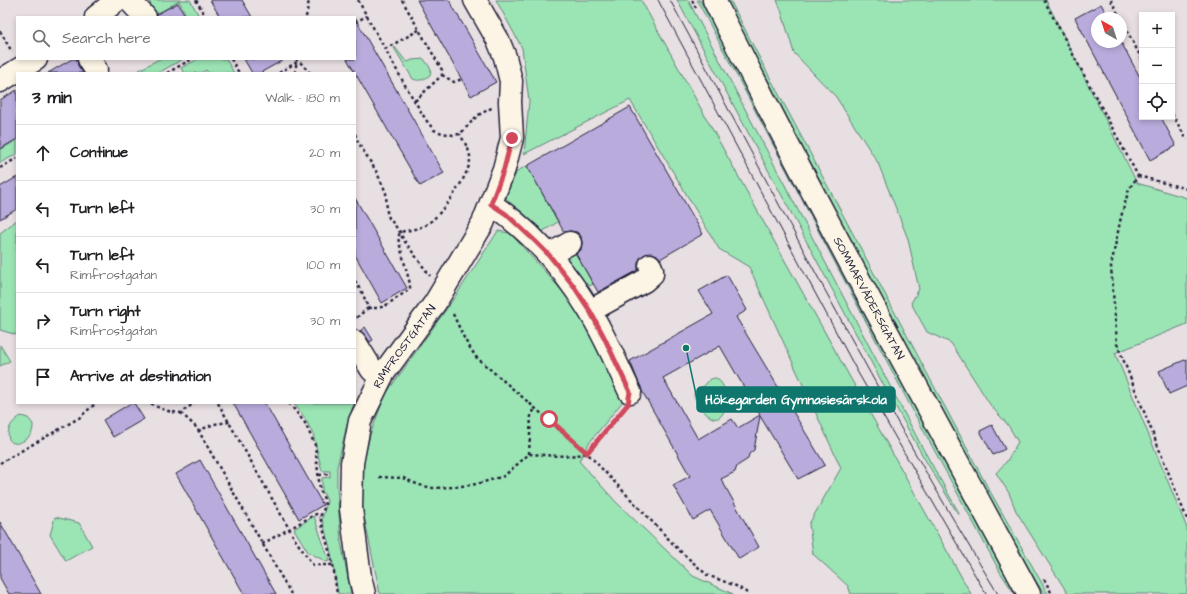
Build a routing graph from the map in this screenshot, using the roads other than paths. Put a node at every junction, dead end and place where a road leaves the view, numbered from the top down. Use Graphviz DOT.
graph roads {
  1 [pos="116,0"];
  2 [pos="129,0"];
  3 [pos="475,0"];
  4 [pos="714,0"];
  5 [pos="97,16"];
  6 [pos="144,16"];
  7 [pos="29,64"];
  8 [pos="0,81"];
  9 [pos="491,204"];
  10 [pos="570,243"];
  11 [pos="549,255"];
  12 [pos="650,264"];
  13 [pos="590,311"];
  14 [pos="356,344"];
  15 [pos="383,374"];
  16 [pos="630,392"];
  17 [pos="364,594"];
  18 [pos="1029,594"];
  1 -- 5 [label="street"];
  2 -- 6 [label="street"];
  3 -- 9 [label="street, RIMFROSTGATAN"];
  4 -- 18 [label="street, SOMMARVÄDERSGATAN"];
  7 -- 8 [label="street"];
  9 -- 11 [label="street"];
  9 -- 15 [label="street, RIMFROSTGATAN"];
  10 -- 11 [label="street"];
  11 -- 13 [label="street"];
  12 -- 13 [label="street"];
  13 -- 16 [label="street"];
  14 -- 15 [label="street"];
  15 -- 17 [label="street, RIMFROSTGATAN"];
}
